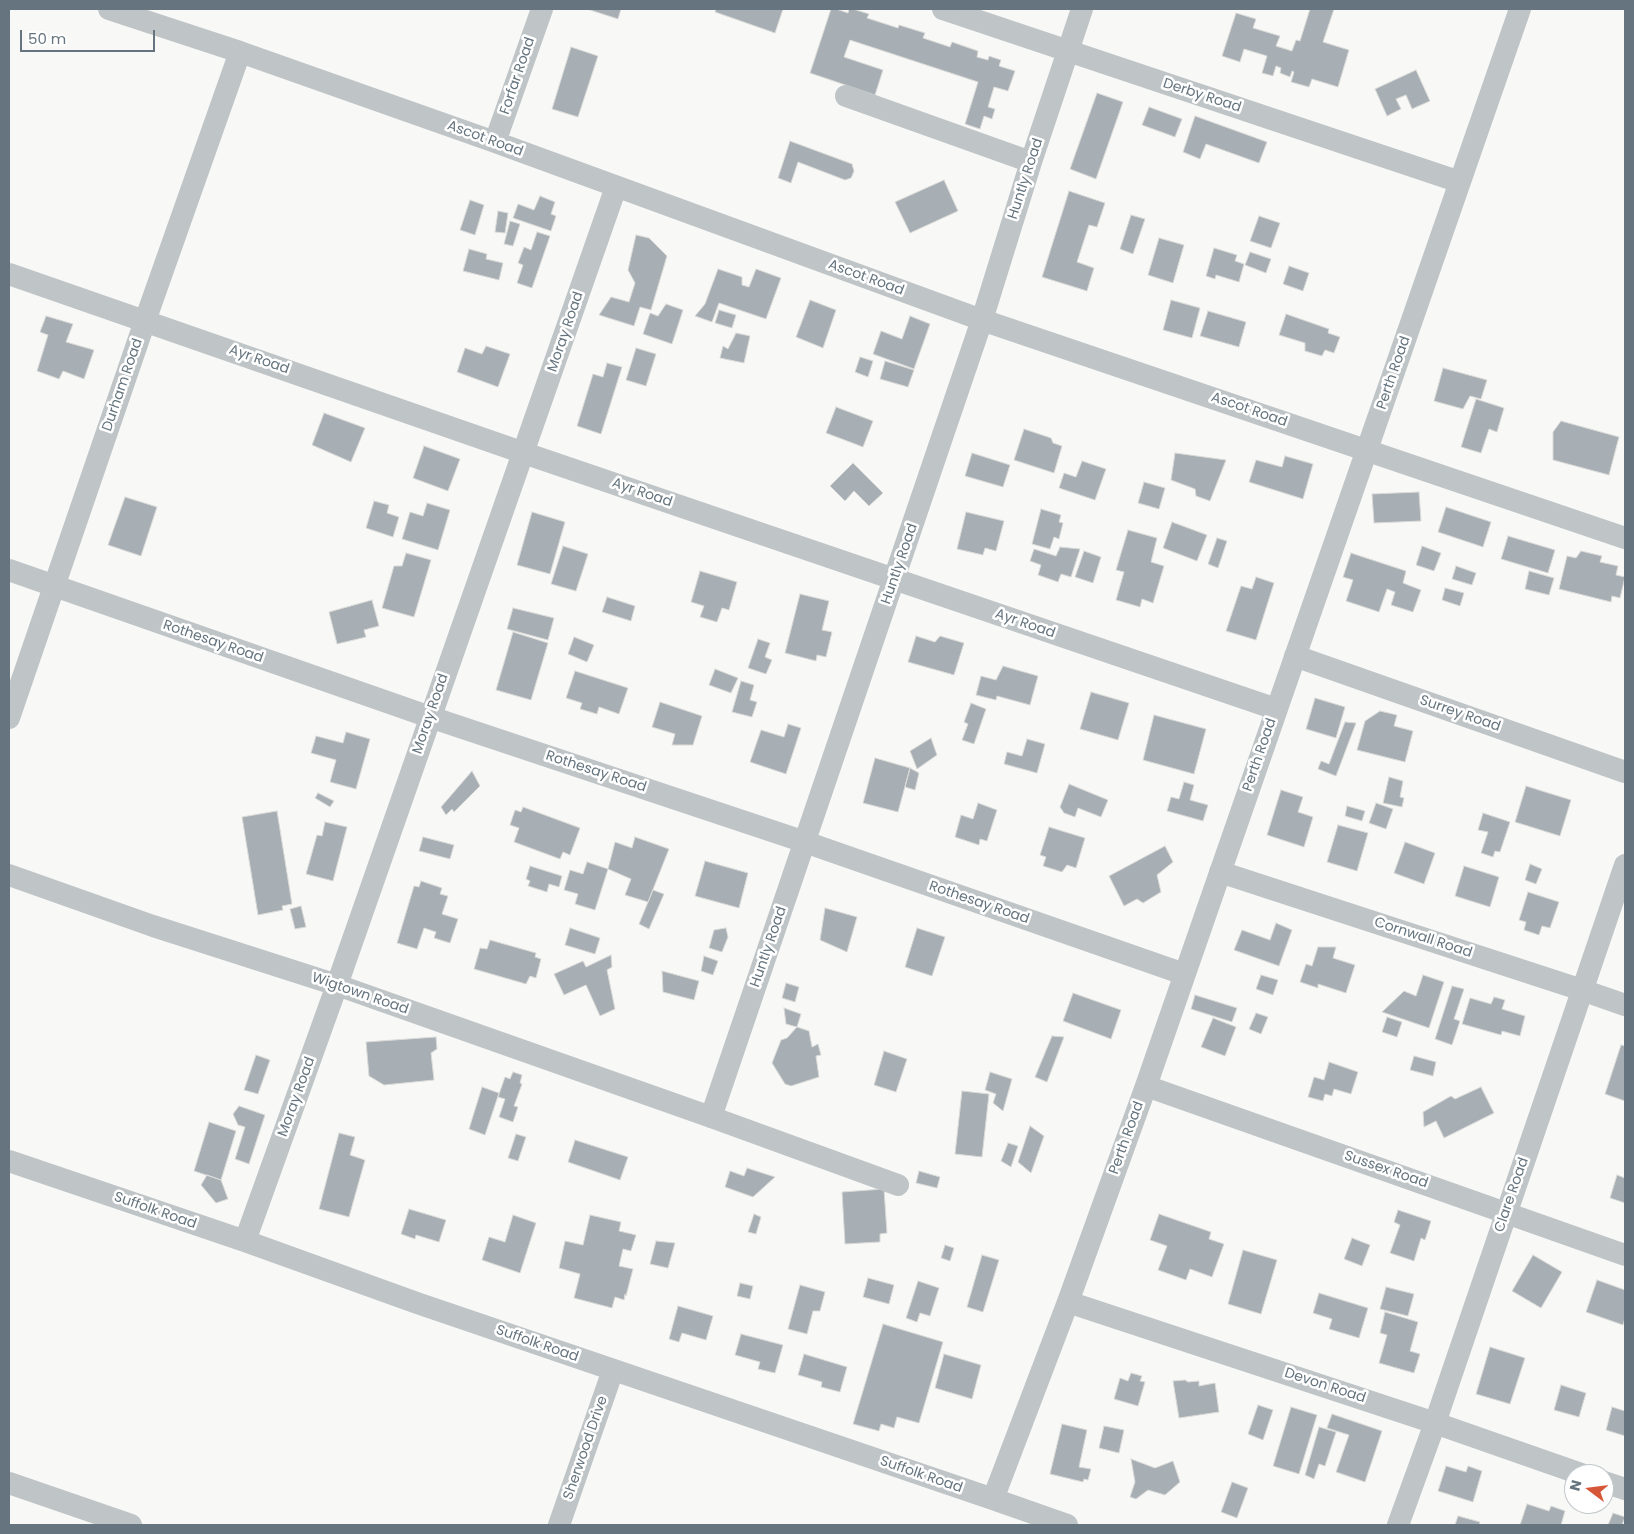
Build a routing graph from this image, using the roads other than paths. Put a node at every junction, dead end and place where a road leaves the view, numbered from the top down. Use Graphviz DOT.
graph roads {
  1 [pos="110,9"];
  2 [pos="542,9"];
  3 [pos="943,9"];
  4 [pos="1082,9"];
  5 [pos="1520,9"];
  6 [pos="240,52"];
  7 [pos="1068,52"];
  8 [pos="846,96"];
  9 [pos="495,142"];
  10 [pos="1031,162"];
  11 [pos="1460,182"];
  12 [pos="616,187"];
  13 [pos="9,274"];
  14 [pos="145,320"];
  15 [pos="982,320"];
  16 [pos="1367,450"];
  17 [pos="524,453"];
  18 [pos="1625,538"];
  19 [pos="9,570"];
  20 [pos="895,580"];
  21 [pos="54,587"];
  22 [pos="1295,656"];
  23 [pos="1276,709"];
  24 [pos="430,717"];
  25 [pos="9,718"];
  26 [pos="1625,772"];
  27 [pos="805,842"];
  28 [pos="1625,865"];
  29 [pos="1220,872"];
  30 [pos="9,875"];
  31 [pos="1184,974"];
  32 [pos="337,985"];
  33 [pos="1582,990"];
  34 [pos="1625,1006"];
  35 [pos="1146,1086"];
  36 [pos="711,1116"];
  37 [pos="9,1161"];
  38 [pos="898,1185"];
  39 [pos="1506,1212"];
  40 [pos="245,1241"];
  41 [pos="1625,1255"];
  42 [pos="1068,1302"];
  43 [pos="612,1370"];
  44 [pos="1435,1423"];
  45 [pos="1564,1468"];
  46 [pos="9,1483"];
  47 [pos="993,1499"];
  48 [pos="131,1525"];
  49 [pos="559,1525"];
  50 [pos="1067,1525"];
  51 [pos="1398,1525"];
  1 -- 6 [label="street, Ascot Road"];
  2 -- 9 [label="street, Forfar Road"];
  3 -- 7 [label="street, Derby Road"];
  4 -- 7 [label="street, Huntly Road"];
  5 -- 11 [label="street, Perth Road"];
  6 -- 9 [label="street, Ascot Road"];
  6 -- 14 [label="street, Durham Road"];
  7 -- 10 [label="street, Huntly Road"];
  7 -- 11 [label="street, Derby Road"];
  8 -- 10 [label="street"];
  9 -- 12 [label="street, Ascot Road"];
  10 -- 15 [label="street, Huntly Road"];
  11 -- 16 [label="street, Perth Road"];
  12 -- 15 [label="street, Ascot Road"];
  12 -- 17 [label="street, Moray Road"];
  13 -- 14 [label="street, Ayr Road"];
  14 -- 17 [label="street, Ayr Road"];
  14 -- 21 [label="street, Durham Road"];
  15 -- 16 [label="street, Ascot Road"];
  15 -- 20 [label="street, Huntly Road"];
  16 -- 18 [label="street, Ascot Road"];
  16 -- 22 [label="street, Perth Road"];
  17 -- 20 [label="street, Ayr Road"];
  17 -- 24 [label="street, Moray Road"];
  19 -- 21 [label="street, Rothesay Road"];
  20 -- 23 [label="street, Ayr Road"];
  20 -- 27 [label="street, Huntly Road"];
  21 -- 24 [label="street, Rothesay Road"];
  21 -- 25 [label="street, Durham Road"];
  22 -- 23 [label="street, Perth Road"];
  22 -- 26 [label="street, Surrey Road"];
  23 -- 29 [label="street, Perth Road"];
  24 -- 27 [label="street, Rothesay Road"];
  24 -- 32 [label="street, Moray Road"];
  27 -- 31 [label="street, Rothesay Road"];
  27 -- 36 [label="street, Huntly Road"];
  28 -- 33 [label="street, Clare Road"];
  29 -- 31 [label="street, Perth Road"];
  29 -- 33 [label="street, Cornwall Road"];
  30 -- 32 [label="street, Wigtown Road"];
  31 -- 35 [label="street, Perth Road"];
  32 -- 36 [label="street, Wigtown Road"];
  32 -- 40 [label="street, Moray Road"];
  33 -- 34 [label="street, Cornwall Road"];
  33 -- 39 [label="street, Clare Road"];
  35 -- 39 [label="street, Sussex Road"];
  35 -- 42 [label="street, Perth Road"];
  36 -- 38 [label="street, Wigtown Road"];
  37 -- 40 [label="street, Suffolk Road"];
  39 -- 41 [label="street, Sussex Road"];
  39 -- 44 [label="street, Clare Road"];
  40 -- 43 [label="street, Suffolk Road"];
  42 -- 44 [label="street, Devon Road"];
  42 -- 47 [label="street, Perth Road"];
  43 -- 47 [label="street, Suffolk Road"];
  43 -- 49 [label="street, Sherwood Drive"];
  44 -- 45 [label="street, Devon Road"];
  44 -- 51 [label="street, Clare Road"];
  46 -- 48 [label="street"];
  47 -- 50 [label="street, Suffolk Road"];
}
